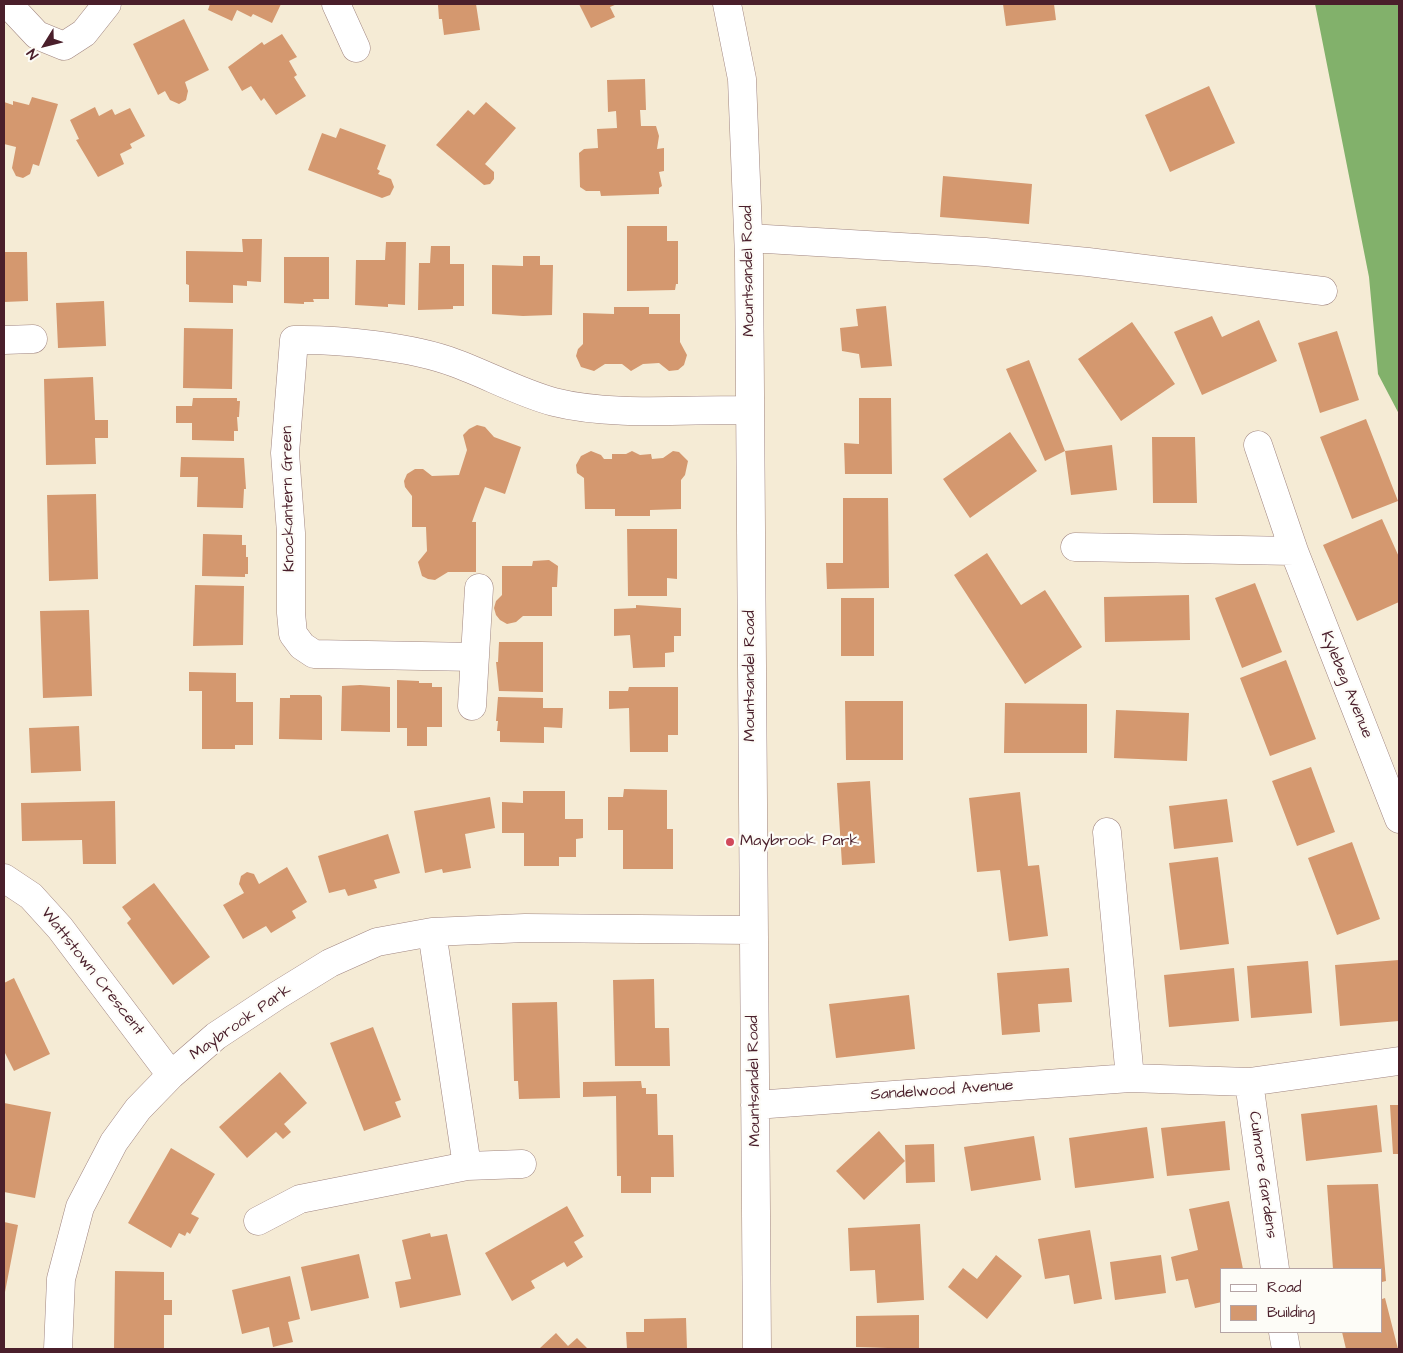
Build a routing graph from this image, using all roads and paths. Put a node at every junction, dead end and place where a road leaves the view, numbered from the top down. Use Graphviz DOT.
graph roads {
  1 [pos="8,4"];
  2 [pos="107,4"];
  3 [pos="336,4"];
  4 [pos="727,4"];
  5 [pos="356,48"];
  6 [pos="749,238"];
  7 [pos="1323,291"];
  8 [pos="33,339"];
  9 [pos="4,340"];
  10 [pos="750,410"];
  11 [pos="1258,445"];
  12 [pos="1074,547"];
  13 [pos="1294,551"];
  14 [pos="479,588"];
  15 [pos="475,657"];
  16 [pos="472,706"];
  17 [pos="1399,819"];
  18 [pos="1107,832"];
  19 [pos="4,878"];
  20 [pos="753,930"];
  21 [pos="432,932"];
  22 [pos="1399,1061"];
  23 [pos="171,1075"];
  24 [pos="1130,1078"];
  25 [pos="1249,1082"];
  26 [pos="755,1105"];
  27 [pos="522,1164"];
  28 [pos="467,1166"];
  29 [pos="258,1221"];
  30 [pos="1275,1268"];
  31 [pos="1283,1333"];
  32 [pos="58,1349"];
  33 [pos="758,1349"];
  34 [pos="1286,1349"];
  1 -- 2 [label="street"];
  3 -- 5 [label="street"];
  4 -- 6 [label="street, Mountsandel Road"];
  6 -- 7 [label="street"];
  6 -- 10 [label="street, Mountsandel Road"];
  8 -- 9 [label="street"];
  10 -- 15 [label="street, Knockantern Green"];
  10 -- 20 [label="street, Mountsandel Road"];
  11 -- 13 [label="street, Kylebeg Avenue"];
  12 -- 13 [label="street"];
  13 -- 17 [label="street, Kylebeg Avenue"];
  14 -- 15 [label="street"];
  15 -- 16 [label="street"];
  18 -- 24 [label="street"];
  19 -- 23 [label="street, Wattstown Crescent"];
  20 -- 21 [label="street, Maybrook Park"];
  20 -- 26 [label="street, Mountsandel Road"];
  21 -- 23 [label="street, Maybrook Park"];
  21 -- 28 [label="street"];
  22 -- 25 [label="street, Sandelwood Avenue"];
  23 -- 32 [label="street, Maybrook Park"];
  24 -- 25 [label="street, Sandelwood Avenue"];
  24 -- 26 [label="street, Sandelwood Avenue"];
  25 -- 30 [label="street, Culmore Gardens"];
  26 -- 33 [label="street, Mountsandel Road"];
  27 -- 28 [label="street"];
  28 -- 29 [label="street"];
  31 -- 34 [label="street"];
}
